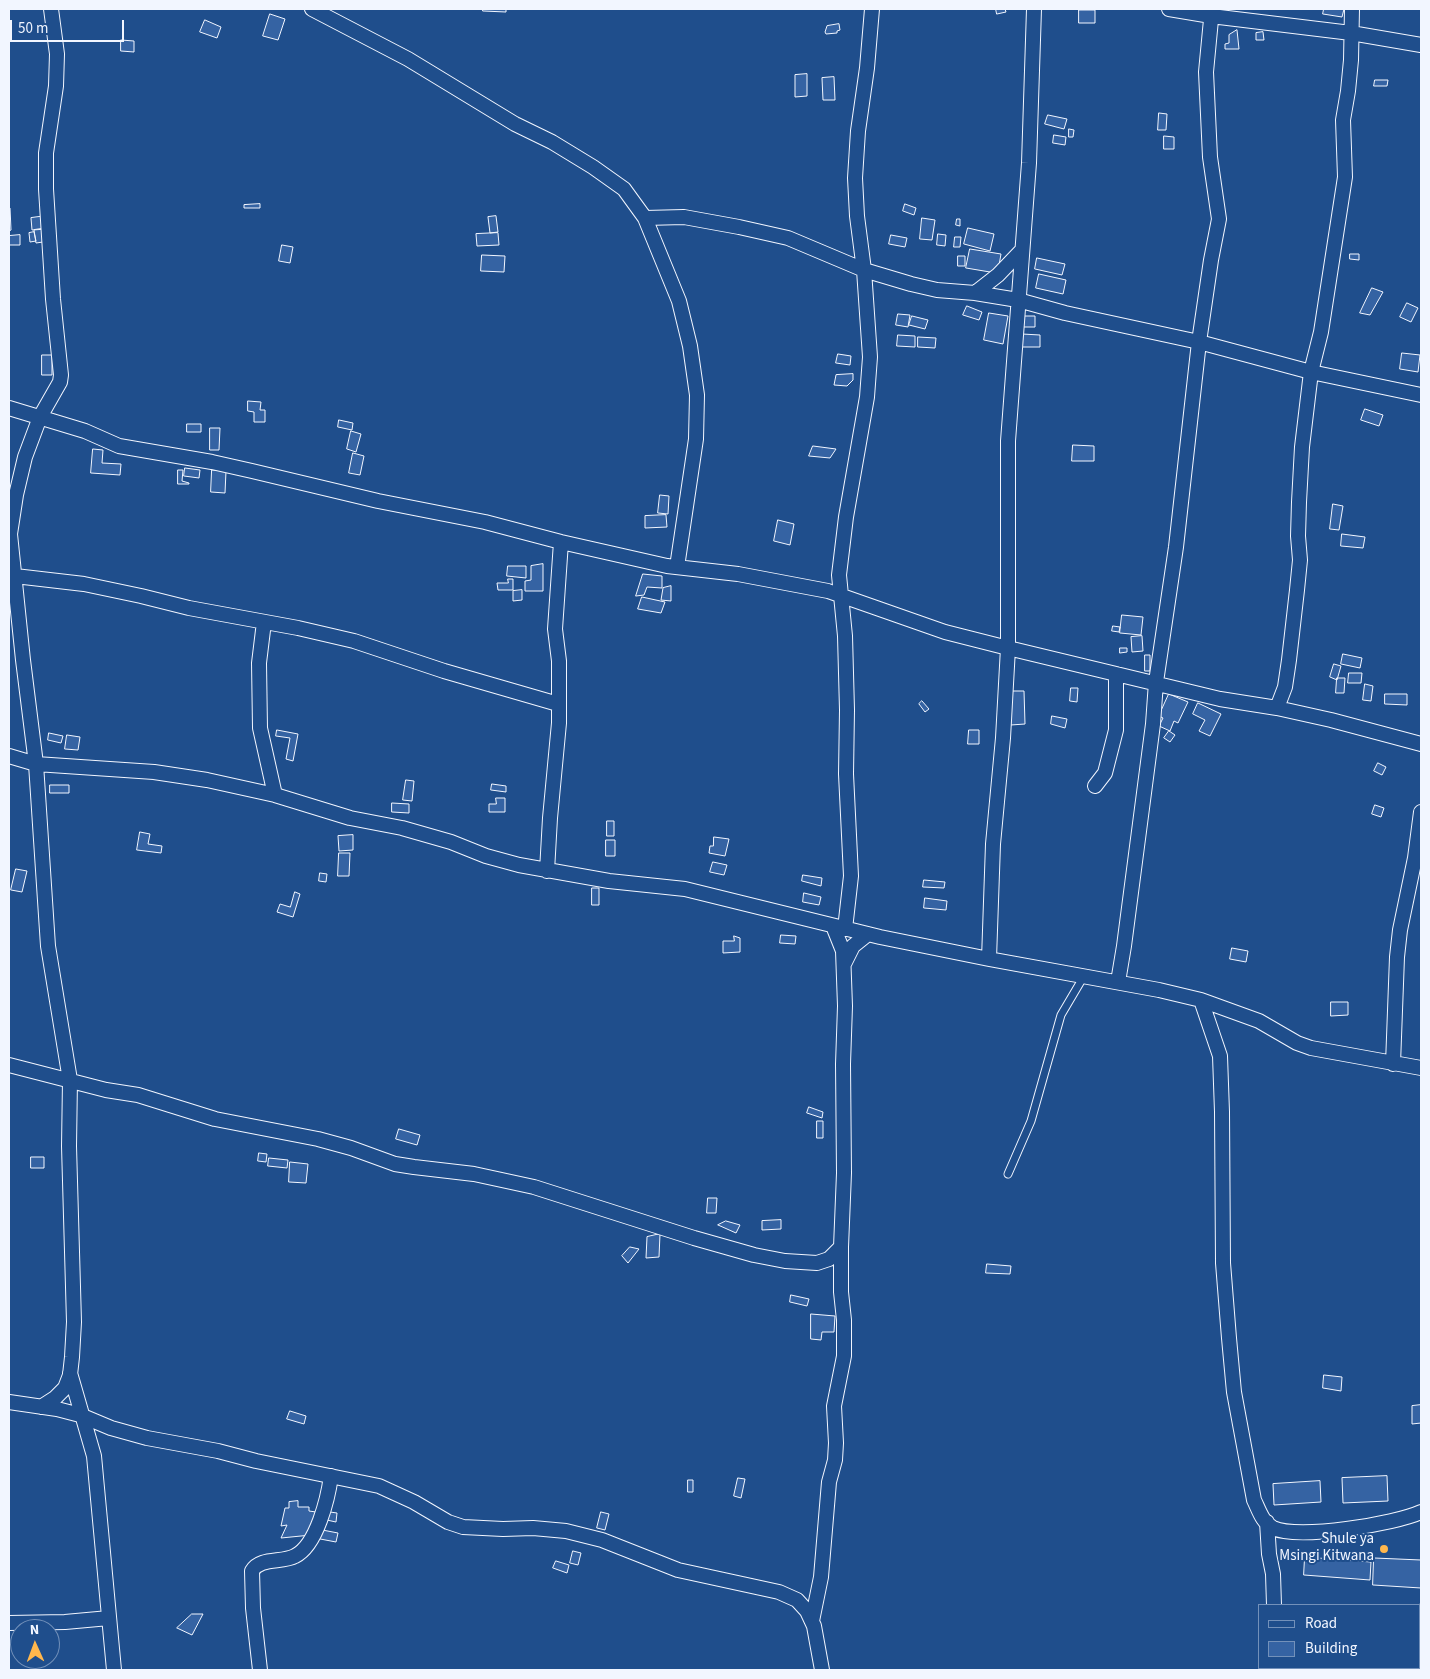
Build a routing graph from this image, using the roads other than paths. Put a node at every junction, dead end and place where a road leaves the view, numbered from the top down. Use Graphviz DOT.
graph roads {
  1 [pos="50,9"];
  2 [pos="312,9"];
  3 [pos="872,9"];
  4 [pos="1034,9"];
  5 [pos="1169,9"];
  6 [pos="1352,9"];
  7 [pos="1211,12"];
  8 [pos="1351,33"];
  9 [pos="1421,45"];
  10 [pos="645,218"];
  11 [pos="1022,250"];
  12 [pos="864,270"];
  13 [pos="975,293"];
  14 [pos="1018,300"];
  15 [pos="1199,342"];
  16 [pos="1311,372"];
  17 [pos="1421,395"];
  18 [pos="9,408"];
  19 [pos="40,418"];
  20 [pos="561,542"];
  21 [pos="677,567"];
  22 [pos="15,576"];
  23 [pos="841,594"];
  24 [pos="264,622"];
  25 [pos="1008,648"];
  26 [pos="1116,674"];
  27 [pos="1156,682"];
  28 [pos="558,704"];
  29 [pos="1277,708"];
  30 [pos="1421,744"];
  31 [pos="9,756"];
  32 [pos="36,764"];
  33 [pos="1095,786"];
  34 [pos="275,795"];
  35 [pos="1421,812"];
  36 [pos="547,871"];
  37 [pos="839,928"];
  38 [pos="868,934"];
  39 [pos="989,959"];
  40 [pos="844,965"];
  41 [pos="1084,976"];
  42 [pos="1118,982"];
  43 [pos="1201,1000"];
  44 [pos="1393,1064"];
  45 [pos="9,1065"];
  46 [pos="1421,1068"];
  47 [pos="70,1080"];
  48 [pos="1008,1174"];
  49 [pos="841,1247"];
  50 [pos="70,1373"];
  51 [pos="9,1402"];
  52 [pos="41,1407"];
  53 [pos="82,1416"];
  54 [pos="331,1476"];
  55 [pos="1421,1512"];
  56 [pos="1267,1522"];
  57 [pos="1274,1604"];
  58 [pos="109,1618"];
  59 [pos="812,1621"];
  60 [pos="9,1623"];
  61 [pos="114,1670"];
  62 [pos="260,1670"];
  63 [pos="822,1670"];
  1 -- 19 [label="street"];
  2 -- 10 [label="street"];
  3 -- 12 [label="street"];
  4 -- 11 [label="street"];
  5 -- 7 [label="street"];
  6 -- 8 [label="street"];
  7 -- 8 [label="street"];
  7 -- 15 [label="street"];
  8 -- 9 [label="street"];
  8 -- 16 [label="street"];
  10 -- 12 [label="street"];
  10 -- 21 [label="street"];
  11 -- 13 [label="street"];
  11 -- 14 [label="street"];
  12 -- 13 [label="street"];
  12 -- 23 [label="street"];
  13 -- 14 [label="street"];
  14 -- 15 [label="street"];
  14 -- 25 [label="street"];
  15 -- 16 [label="street"];
  15 -- 27 [label="street"];
  16 -- 17 [label="street"];
  16 -- 29 [label="street"];
  18 -- 19 [label="street"];
  19 -- 20 [label="street"];
  19 -- 22 [label="street"];
  20 -- 21 [label="street"];
  20 -- 28 [label="street"];
  21 -- 23 [label="street"];
  22 -- 24 [label="street"];
  22 -- 32 [label="street"];
  23 -- 25 [label="street"];
  23 -- 37 [label="street"];
  24 -- 28 [label="street"];
  24 -- 34 [label="street"];
  25 -- 26 [label="street"];
  25 -- 39 [label="street"];
  26 -- 27 [label="street"];
  26 -- 33 [label="street"];
  27 -- 29 [label="street"];
  27 -- 42 [label="street"];
  28 -- 36 [label="street"];
  29 -- 30 [label="street"];
  31 -- 32 [label="street"];
  32 -- 34 [label="street"];
  32 -- 47 [label="street"];
  34 -- 36 [label="street"];
  35 -- 44 [label="street"];
  36 -- 37 [label="street"];
  37 -- 38 [label="street"];
  37 -- 40 [label="street"];
  38 -- 39 [label="street"];
  38 -- 40 [label="street"];
  39 -- 41 [label="street"];
  40 -- 49 [label="street"];
  41 -- 42 [label="street"];
  41 -- 48 [label="lane"];
  42 -- 43 [label="street"];
  43 -- 44 [label="street"];
  43 -- 56 [label="street"];
  44 -- 46 [label="street"];
  45 -- 47 [label="street"];
  47 -- 49 [label="street"];
  47 -- 50 [label="street"];
  49 -- 59 [label="street"];
  50 -- 52 [label="street"];
  50 -- 53 [label="street"];
  51 -- 52 [label="street"];
  52 -- 53 [label="street"];
  53 -- 54 [label="street"];
  53 -- 58 [label="street"];
  54 -- 59 [label="street"];
  54 -- 62 [label="street"];
  55 -- 56 [label="street"];
  56 -- 57 [label="street"];
  58 -- 60 [label="street"];
  58 -- 61 [label="street"];
  59 -- 63 [label="street"];
}
